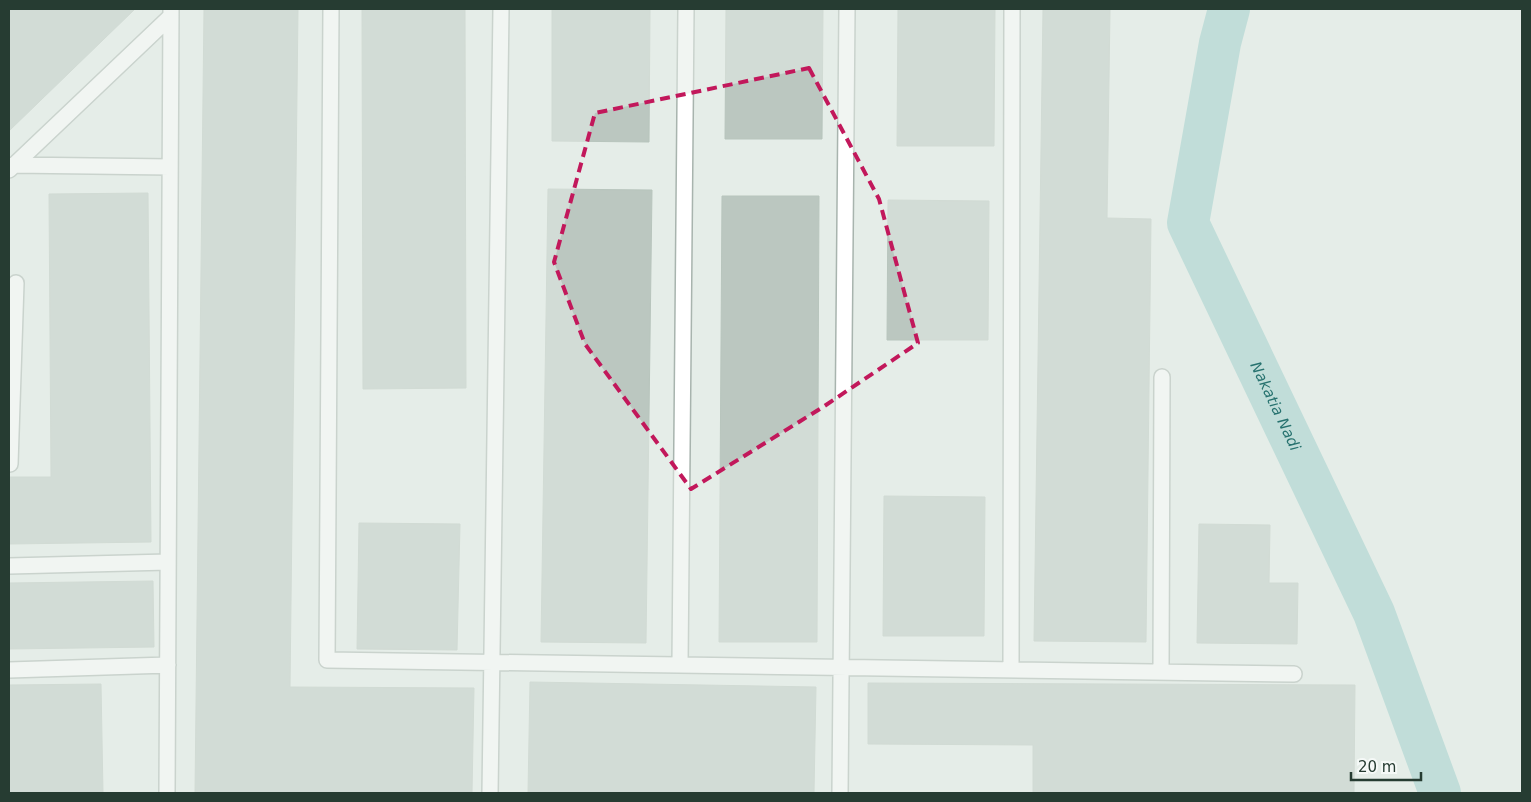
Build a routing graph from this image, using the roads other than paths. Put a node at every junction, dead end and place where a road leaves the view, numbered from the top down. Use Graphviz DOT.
graph roads {
  1 [pos="331,9"];
  2 [pos="501,9"];
  3 [pos="686,9"];
  4 [pos="847,9"];
  5 [pos="1012,9"];
  6 [pos="171,12"];
  7 [pos="11,167"];
  8 [pos="170,167"];
  9 [pos="16,283"];
  10 [pos="1162,377"];
  11 [pos="10,404"];
  12 [pos="10,464"];
  13 [pos="168,562"];
  14 [pos="9,566"];
  15 [pos="492,662"];
  16 [pos="680,664"];
  17 [pos="168,665"];
  18 [pos="842,666"];
  19 [pos="1011,669"];
  20 [pos="9,670"];
  21 [pos="1161,672"];
  22 [pos="1294,674"];
  23 [pos="167,793"];
  24 [pos="490,793"];
  25 [pos="840,793"];
  1 -- 15 [label="street"];
  2 -- 15 [label="street"];
  3 -- 16 [label="street"];
  4 -- 18 [label="street"];
  5 -- 19 [label="street"];
  6 -- 7 [label="street"];
  6 -- 8 [label="street"];
  7 -- 8 [label="street"];
  8 -- 13 [label="street"];
  9 -- 11 [label="street"];
  10 -- 21 [label="street"];
  11 -- 12 [label="street"];
  13 -- 14 [label="street"];
  13 -- 17 [label="street"];
  15 -- 16 [label="street"];
  15 -- 24 [label="street"];
  16 -- 18 [label="street"];
  17 -- 20 [label="street"];
  17 -- 23 [label="street"];
  18 -- 19 [label="street"];
  18 -- 25 [label="street"];
  19 -- 21 [label="street"];
  21 -- 22 [label="street"];
}
